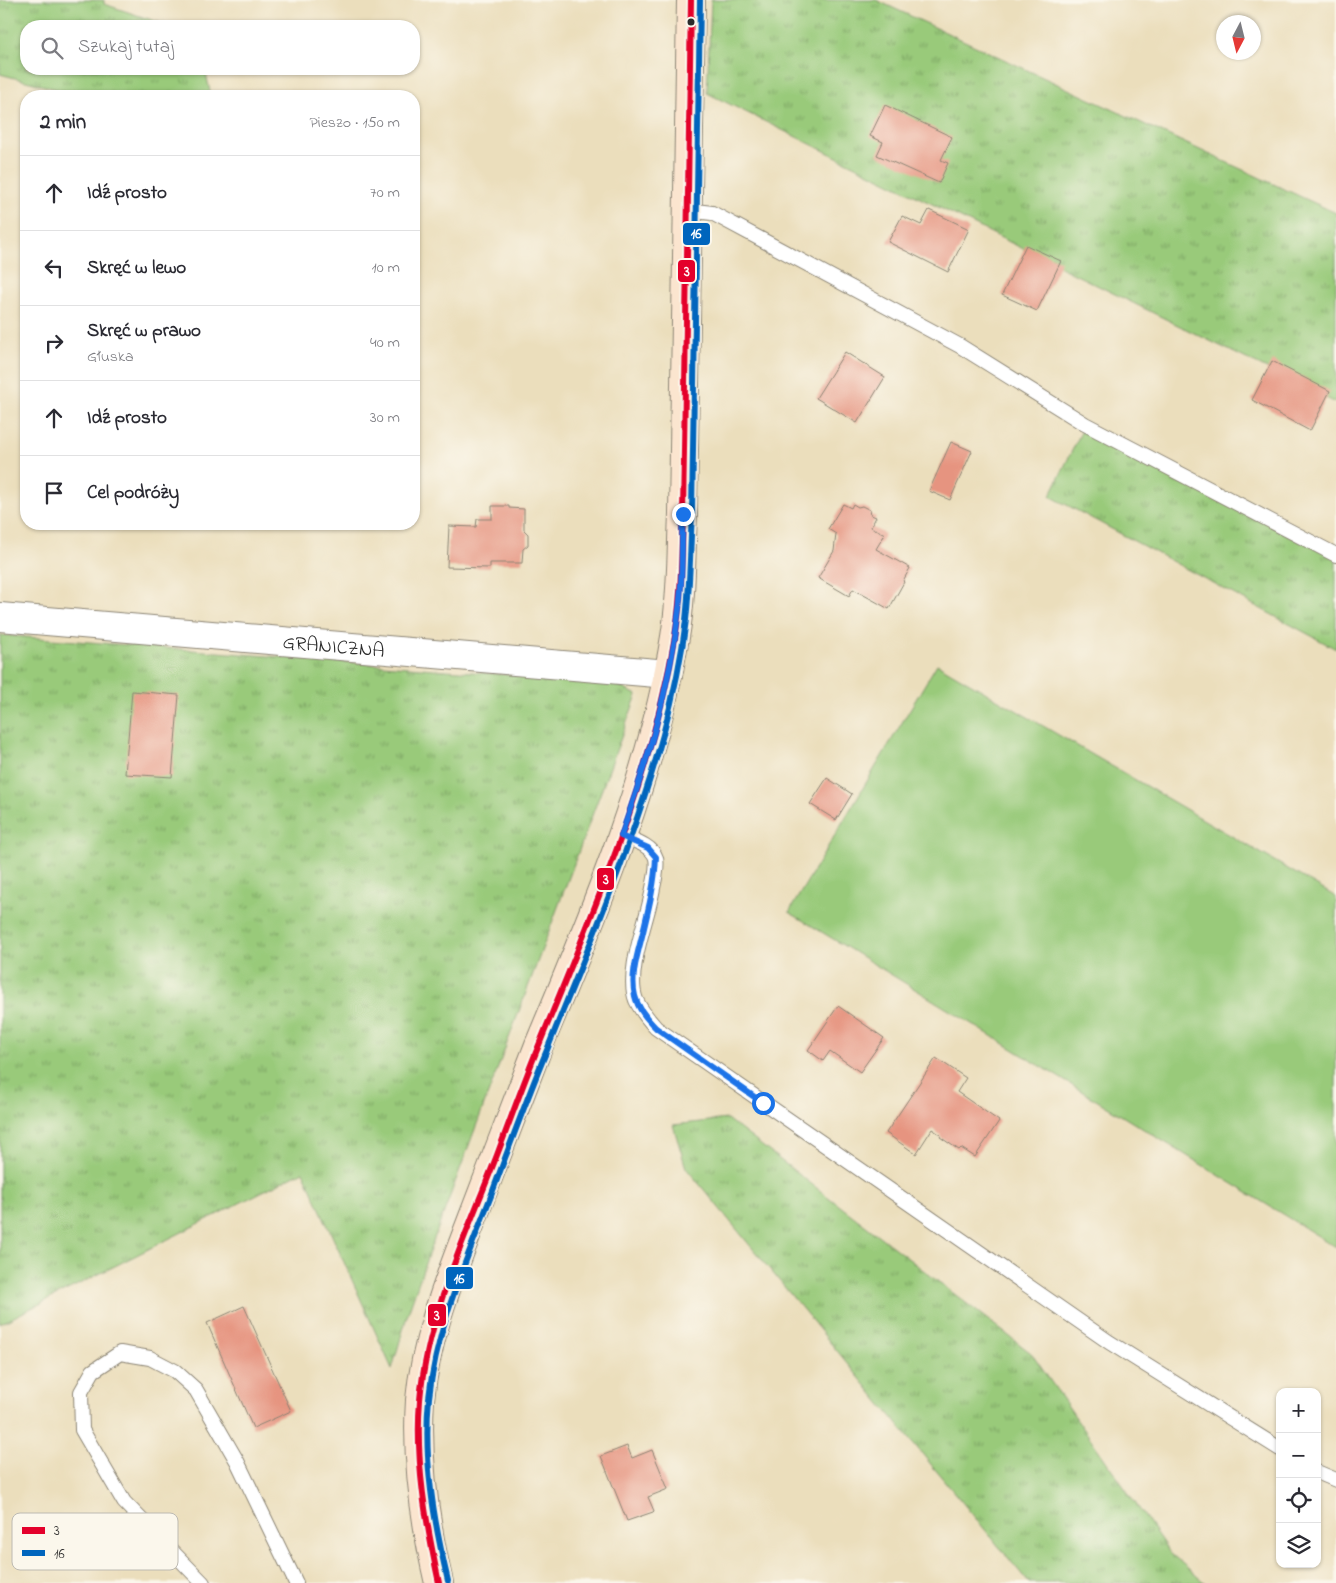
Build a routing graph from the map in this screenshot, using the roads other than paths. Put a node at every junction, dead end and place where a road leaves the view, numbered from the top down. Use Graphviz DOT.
graph roads {
  1 [pos="691,0"];
  2 [pos="687,210"];
  3 [pos="1336,555"];
  4 [pos="0,617"];
  5 [pos="668,674"];
  6 [pos="621,836"];
  7 [pos="1276,1447"];
  8 [pos="1321,1474"];
  9 [pos="1336,1480"];
  10 [pos="135,1513"];
  11 [pos="178,1557"];
  12 [pos="203,1583"];
  13 [pos="296,1583"];
  14 [pos="439,1583"];
  1 -- 2 [label="street"];
  2 -- 3 [label="lane"];
  2 -- 5 [label="street"];
  4 -- 5 [label="street, GRANICZNA"];
  5 -- 6 [label="street"];
  6 -- 7 [label="lane"];
  6 -- 14 [label="street"];
  8 -- 9 [label="lane"];
  10 -- 13 [label="lane"];
  11 -- 12 [label="lane"];
}
